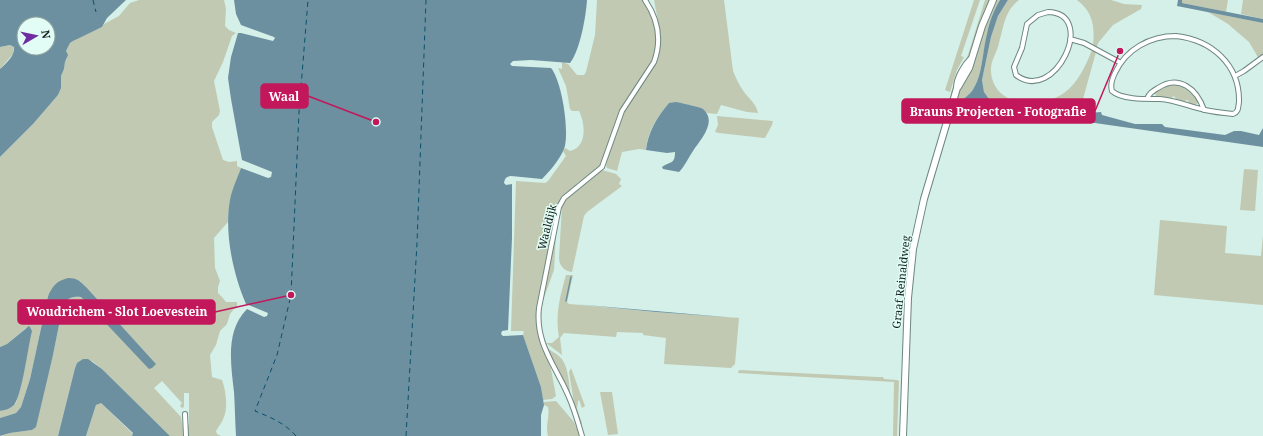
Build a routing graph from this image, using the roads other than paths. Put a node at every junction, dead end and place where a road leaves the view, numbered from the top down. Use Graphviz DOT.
graph roads {
  1 [pos="645,0"];
  2 [pos="993,0"];
  3 [pos="1070,39"];
  4 [pos="1263,58"];
  5 [pos="1121,63"];
  6 [pos="1235,76"];
  7 [pos="1147,99"];
  8 [pos="1204,110"];
  9 [pos="185,414"];
  10 [pos="186,436"];
  11 [pos="582,436"];
  12 [pos="903,436"];
  1 -- 11 [label="street, Waaldijk"];
  2 -- 12 [label="main road, Graaf Reinaldweg"];
  3 -- 3 [label="street"];
  3 -- 5 [label="street"];
  4 -- 6 [label="street"];
  5 -- 6 [label="street"];
  5 -- 7 [label="street"];
  6 -- 8 [label="street"];
  7 -- 8 [label="street"];
  7 -- 8 [label="street"];
  9 -- 10 [label="street"];
}
